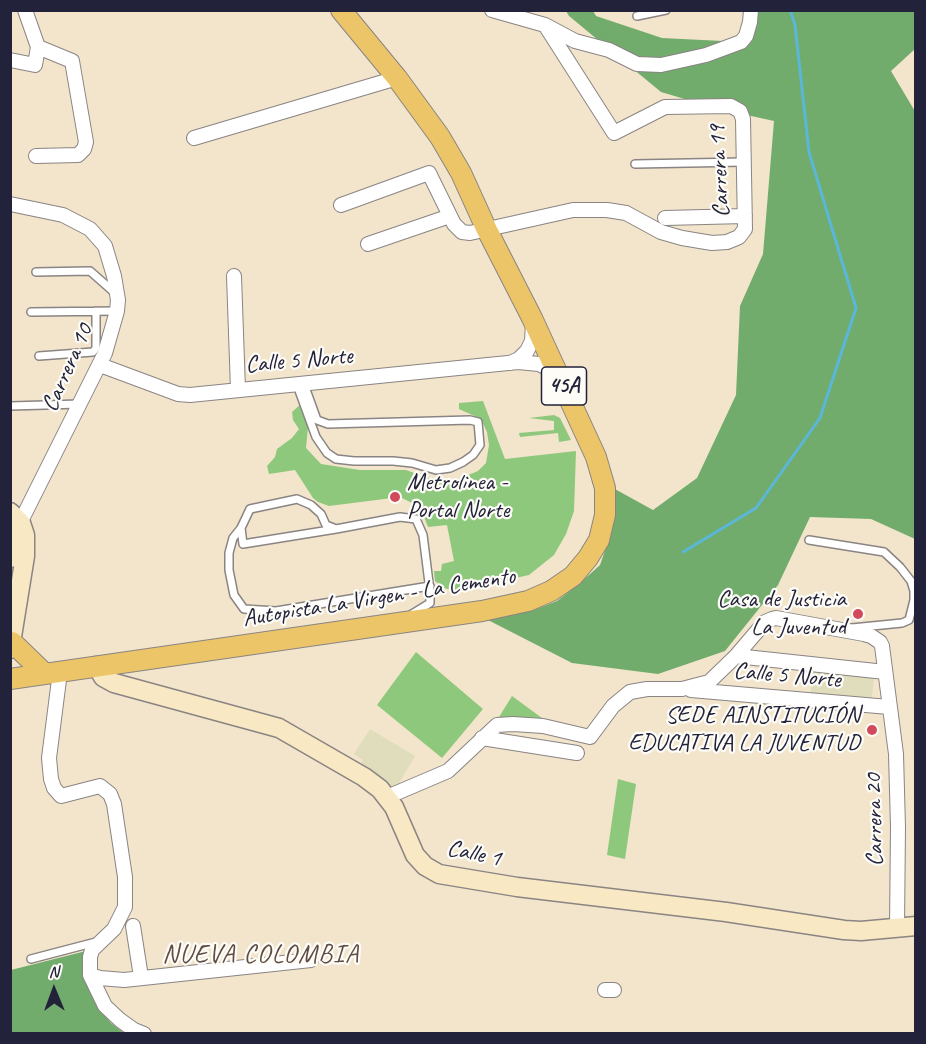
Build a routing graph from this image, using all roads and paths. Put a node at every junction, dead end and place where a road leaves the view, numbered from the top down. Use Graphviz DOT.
graph roads {
  1 [pos="25,10"];
  2 [pos="341,10"];
  3 [pos="492,10"];
  4 [pos="666,10"];
  5 [pos="751,10"];
  6 [pos="637,16"];
  7 [pos="544,25"];
  8 [pos="38,47"];
  9 [pos="10,60"];
  10 [pos="397,78"];
  11 [pos="194,138"];
  12 [pos="36,156"];
  13 [pos="744,162"];
  14 [pos="634,165"];
  15 [pos="10,204"];
  16 [pos="341,204"];
  17 [pos="450,216"];
  18 [pos="665,218"];
  19 [pos="745,223"];
  20 [pos="486,228"];
  21 [pos="368,244"];
  22 [pos="36,272"];
  23 [pos="234,276"];
  24 [pos="117,294"];
  25 [pos="96,311"];
  26 [pos="117,311"];
  27 [pos="32,312"];
  28 [pos="532,318"];
  29 [pos="39,356"];
  30 [pos="508,364"];
  31 [pos="100,365"];
  32 [pos="557,373"];
  33 [pos="301,384"];
  34 [pos="238,390"];
  35 [pos="80,404"];
  36 [pos="10,406"];
  37 [pos="14,527"];
  38 [pos="241,528"];
  39 [pos="336,529"];
  40 [pos="809,540"];
  41 [pos="10,558"];
  42 [pos="430,586"];
  43 [pos="397,623"];
  44 [pos="845,630"];
  45 [pos="11,644"];
  46 [pos="736,656"];
  47 [pos="97,666"];
  48 [pos="885,672"];
  49 [pos="52,673"];
  50 [pos="10,679"];
  51 [pos="682,689"];
  52 [pos="889,707"];
  53 [pos="482,738"];
  54 [pos="577,753"];
  55 [pos="387,797"];
  56 [pos="133,926"];
  57 [pos="906,927"];
  58 [pos="106,939"];
  59 [pos="31,958"];
  60 [pos="311,960"];
  61 [pos="90,975"];
  62 [pos="141,977"];
  63 [pos="144,1034"];
  1 -- 8 [label="street"];
  2 -- 10 [label="main road, Autopista La Virgen - La Cemento / 45A"];
  3 -- 7 [label="street"];
  4 -- 6 [label="lane"];
  5 -- 7 [label="street"];
  7 -- 13 [label="street, Carrera 19"];
  8 -- 9 [label="street"];
  8 -- 12 [label="street"];
  10 -- 11 [label="street"];
  10 -- 20 [label="main road, Autopista La Virgen - La Cemento / 45A"];
  13 -- 14 [label="lane"];
  13 -- 19 [label="street, Carrera 19"];
  15 -- 24 [label="street, Carrera 10"];
  16 -- 17 [label="street"];
  17 -- 20 [label="street"];
  17 -- 21 [label="street"];
  18 -- 19 [label="street"];
  19 -- 20 [label="street"];
  20 -- 28 [label="main road, Autopista La Virgen - La Cemento / 45A"];
  22 -- 24 [label="lane"];
  23 -- 34 [label="street"];
  24 -- 26 [label="street, Carrera 10"];
  25 -- 26 [label="lane"];
  25 -- 27 [label="lane"];
  25 -- 29 [label="lane"];
  26 -- 31 [label="street, Carrera 10"];
  28 -- 30 [label="street"];
  28 -- 32 [label="main road, Autopista La Virgen - La Cemento / 45A"];
  30 -- 32 [label="street, Calle 5 Norte"];
  30 -- 33 [label="street, Calle 5 Norte"];
  31 -- 34 [label="street, Calle 5 Norte"];
  31 -- 35 [label="street, Carrera 10"];
  32 -- 43 [label="main road, Autopista La Virgen - La Cemento / 45A"];
  33 -- 33 [label="lane"];
  33 -- 34 [label="street, Calle 5 Norte"];
  35 -- 36 [label="lane"];
  35 -- 37 [label="street, Carrera 10"];
  37 -- 41 [label="street, Carrera 10"];
  37 -- 45 [label="street"];
  38 -- 39 [label="lane"];
  38 -- 39 [label="lane"];
  38 -- 42 [label="lane"];
  39 -- 42 [label="lane"];
  40 -- 44 [label="lane"];
  42 -- 43 [label="lane"];
  43 -- 47 [label="main road, Autopista La Virgen - La Cemento / 45A"];
  44 -- 46 [label="street"];
  44 -- 48 [label="street, Carrera 20"];
  45 -- 49 [label="main road"];
  46 -- 48 [label="street"];
  46 -- 51 [label="street"];
  47 -- 49 [label="main road, Autopista La Virgen - La Cemento / 45A"];
  47 -- 55 [label="street, Calle 1"];
  48 -- 52 [label="street, Carrera 20"];
  49 -- 50 [label="main road, Autopista La Virgen - La Cemento / 45A"];
  49 -- 58 [label="street"];
  51 -- 52 [label="street, Calle 5 Norte"];
  51 -- 53 [label="street"];
  52 -- 57 [label="street, Carrera 20"];
  53 -- 54 [label="street"];
  53 -- 55 [label="street"];
  55 -- 57 [label="street, Calle 1"];
  56 -- 62 [label="street"];
  58 -- 59 [label="lane"];
  58 -- 61 [label="street"];
  60 -- 62 [label="street"];
  61 -- 62 [label="street"];
  61 -- 63 [label="street"];
}
